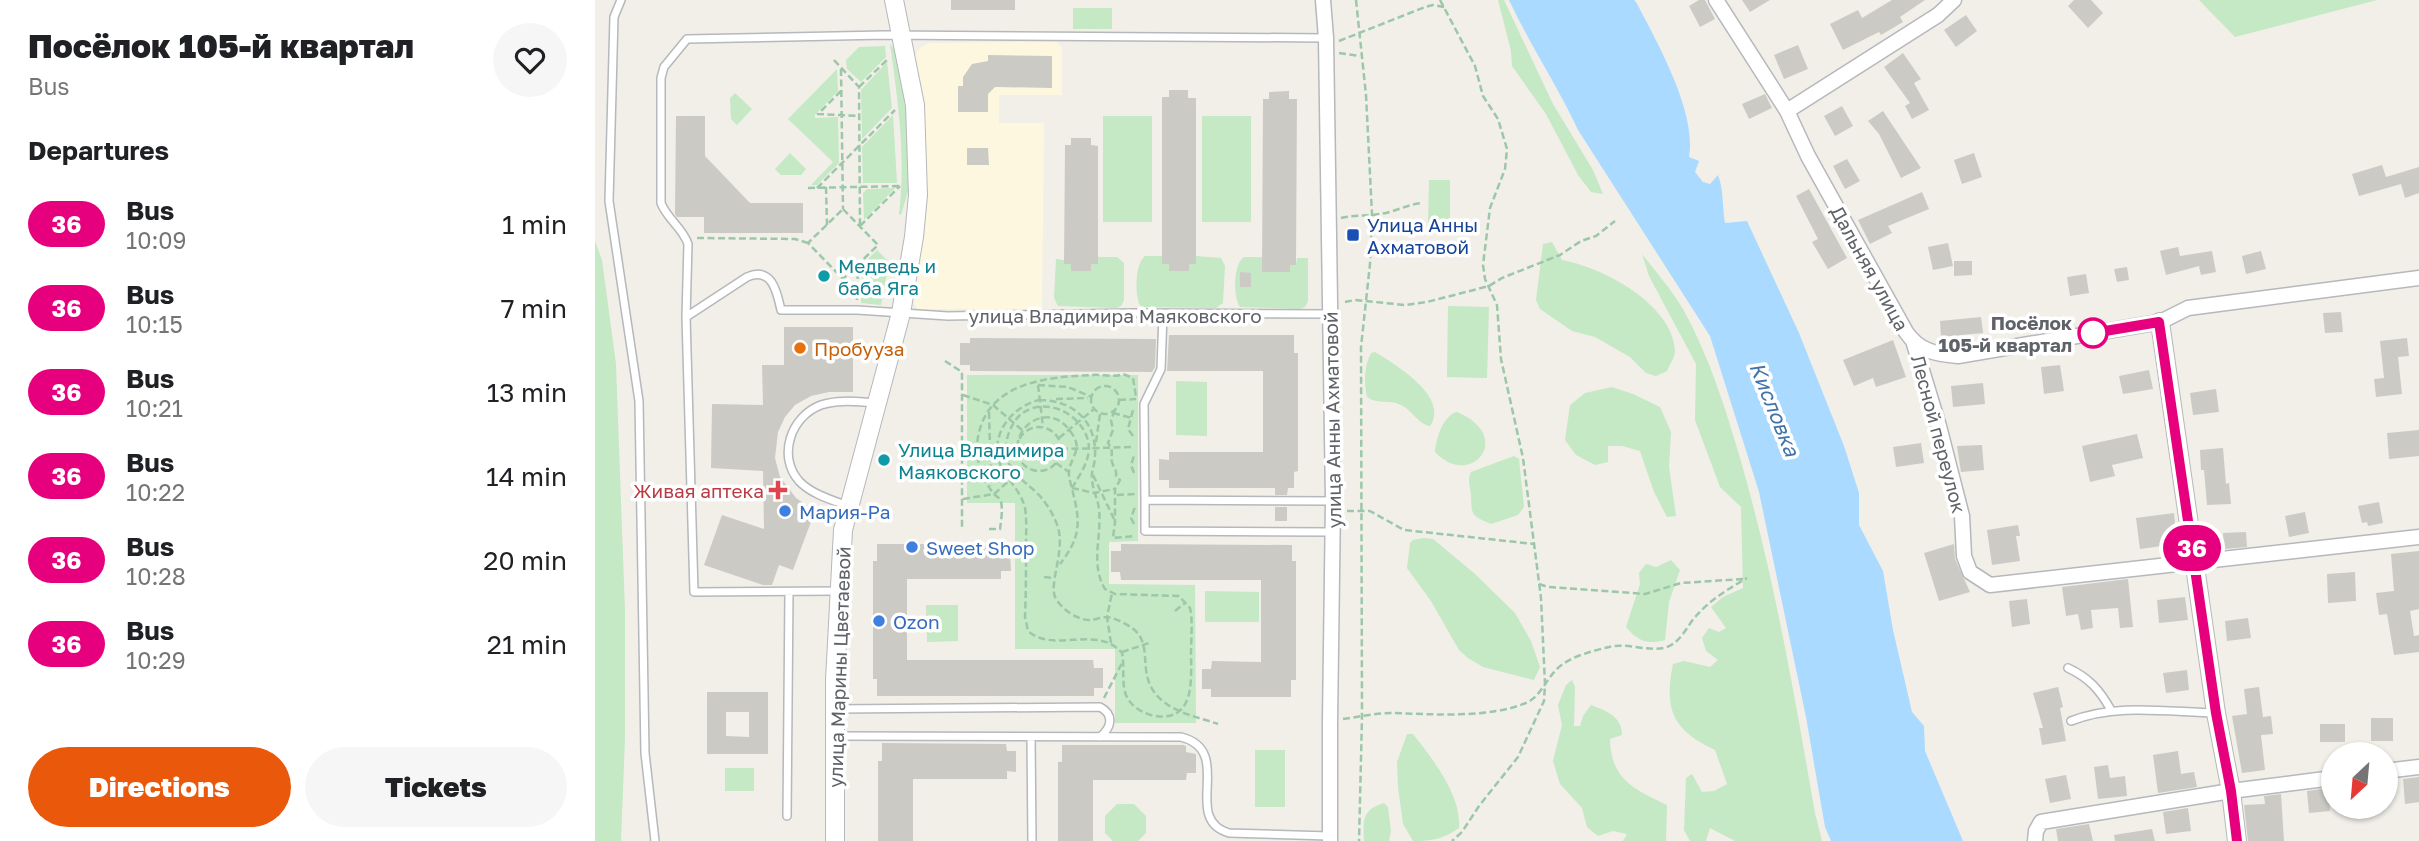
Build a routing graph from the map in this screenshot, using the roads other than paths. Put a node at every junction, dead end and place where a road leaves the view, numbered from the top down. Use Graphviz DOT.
graph roads {
  1 [pos="621,0"];
  2 [pos="894,0"];
  3 [pos="1323,0"];
  4 [pos="1716,0"];
  5 [pos="1954,0"];
  6 [pos="902,35"];
  7 [pos="1326,45"];
  8 [pos="1787,111"];
  9 [pos="2419,278"];
  10 [pos="1330,308"];
  11 [pos="901,313"];
  12 [pos="1163,314"];
  13 [pos="686,317"];
  14 [pos="2159,322"];
  15 [pos="1914,344"];
  16 [pos="877,402"];
  17 [pos="1145,497"];
  18 [pos="848,506"];
  19 [pos="1333,506"];
  20 [pos="1333,532"];
  21 [pos="2419,537"];
  22 [pos="2194,563"];
  23 [pos="839,591"];
  24 [pos="789,592"];
  25 [pos="2068,668"];
  26 [pos="835,709"];
  27 [pos="2111,710"];
  28 [pos="2216,713"];
  29 [pos="2071,721"];
  30 [pos="835,736"];
  31 [pos="1031,737"];
  32 [pos="1100,737"];
  33 [pos="2419,767"];
  34 [pos="2398,769"];
  35 [pos="2321,780"];
  36 [pos="2231,791"];
  37 [pos="787,817"];
  38 [pos="1330,839"];
  39 [pos="655,841"];
  40 [pos="835,841"];
  41 [pos="1032,841"];
  42 [pos="2035,841"];
  43 [pos="2237,841"];
  1 -- 39 [label="lane"];
  2 -- 6 [label="street, улица Марины Цветаевой"];
  3 -- 7 [label="street, улица Анны Ахматовой"];
  4 -- 8 [label="street, Дальняя улица"];
  5 -- 8 [label="street"];
  6 -- 7 [label="lane"];
  6 -- 11 [label="street, улица Марины Цветаевой"];
  6 -- 13 [label="lane"];
  7 -- 10 [label="street, улица Анны Ахматовой"];
  8 -- 15 [label="street, Дальняя улица"];
  9 -- 14 [label="street, Дальняя улица"];
  10 -- 12 [label="lane, улица Владимира Маяковского"];
  10 -- 19 [label="street, улица Анны Ахматовой"];
  11 -- 12 [label="lane, улица Владимира Маяковского"];
  11 -- 13 [label="lane, улица Владимира Маяковского"];
  11 -- 16 [label="street, улица Марины Цветаевой"];
  12 -- 17 [label="lane"];
  13 -- 24 [label="lane"];
  14 -- 15 [label="street, Дальняя улица"];
  14 -- 22 [label="street"];
  15 -- 22 [label="street, Лесной переулок"];
  16 -- 18 [label="street, улица Марины Цветаевой"];
  16 -- 18 [label="lane"];
  17 -- 19 [label="lane"];
  17 -- 20 [label="lane"];
  18 -- 23 [label="street, улица Марины Цветаевой"];
  19 -- 20 [label="street, улица Анны Ахматовой"];
  20 -- 38 [label="street, улица Анны Ахматовой"];
  21 -- 22 [label="street, Лесной переулок"];
  22 -- 28 [label="street"];
  23 -- 24 [label="lane"];
  23 -- 26 [label="street, улица Марины Цветаевой"];
  24 -- 37 [label="lane"];
  25 -- 27 [label="lane"];
  26 -- 30 [label="street, улица Марины Цветаевой"];
  26 -- 32 [label="lane"];
  27 -- 28 [label="lane"];
  27 -- 29 [label="lane"];
  28 -- 36 [label="street"];
  30 -- 31 [label="lane"];
  30 -- 40 [label="street, улица Марины Цветаевой"];
  31 -- 32 [label="lane"];
  31 -- 41 [label="lane"];
  32 -- 38 [label="lane"];
  33 -- 34 [label="street"];
  35 -- 36 [label="street"];
  36 -- 42 [label="street"];
  36 -- 43 [label="street"];
}
